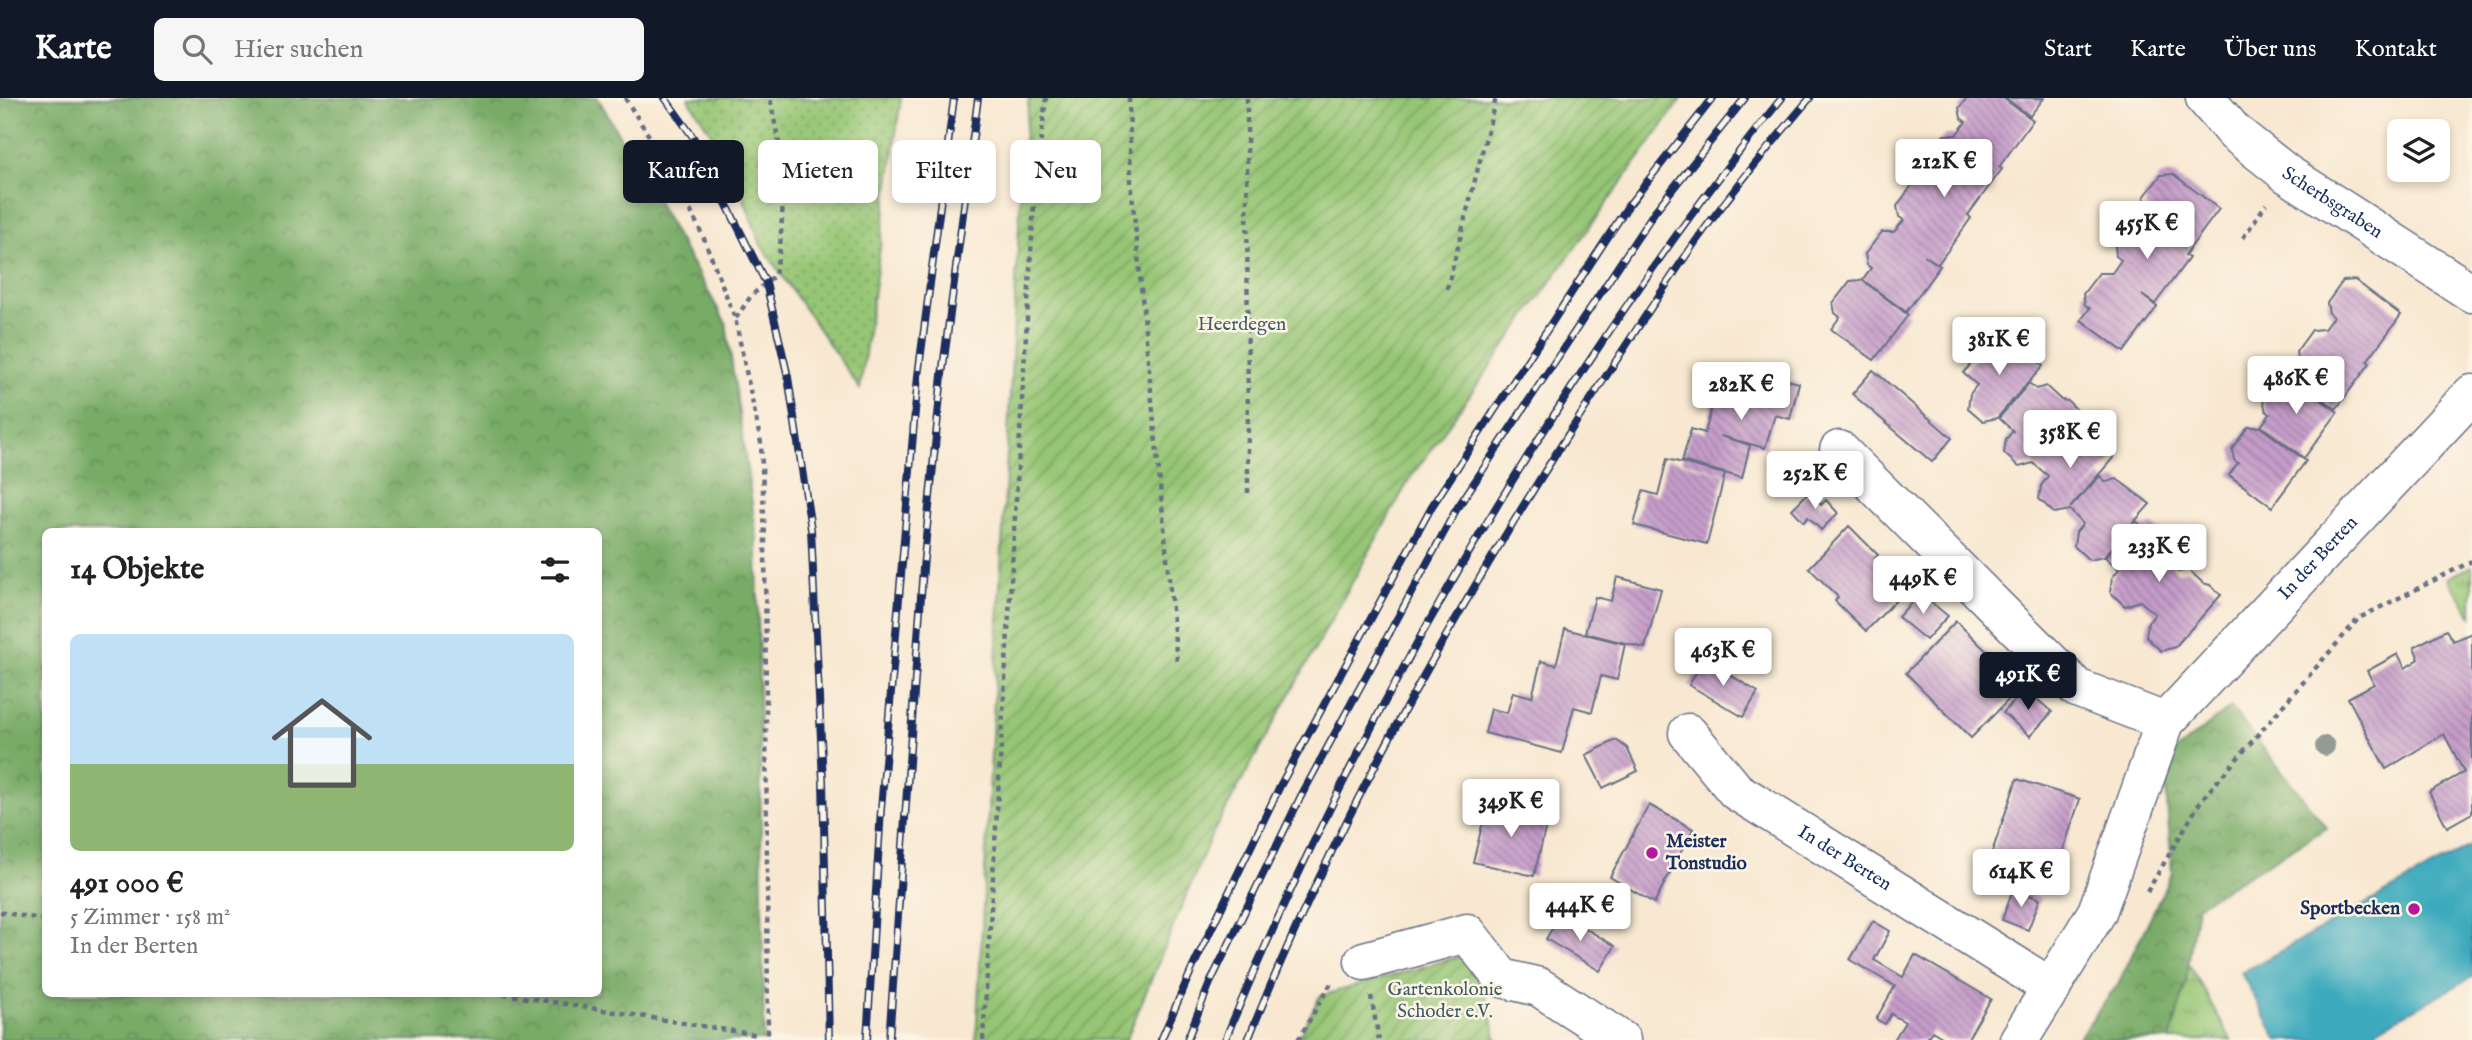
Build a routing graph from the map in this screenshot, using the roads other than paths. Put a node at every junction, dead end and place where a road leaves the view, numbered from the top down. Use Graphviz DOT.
graph roads {
  1 [pos="2205,98"];
  2 [pos="2472,293"];
  3 [pos="2472,394"];
  4 [pos="1839,450"];
  5 [pos="2165,722"];
  6 [pos="1688,733"];
  7 [pos="1364,961"];
  8 [pos="2052,988"];
  9 [pos="1621,1040"];
  10 [pos="2019,1040"];
  1 -- 2 [label="street, Scherbsgraben"];
  3 -- 5 [label="street, In der Berten"];
  4 -- 5 [label="street"];
  5 -- 8 [label="street, In der Berten"];
  6 -- 8 [label="street, In der Berten"];
  7 -- 9 [label="street"];
  8 -- 10 [label="street, In der Berten"];
}
